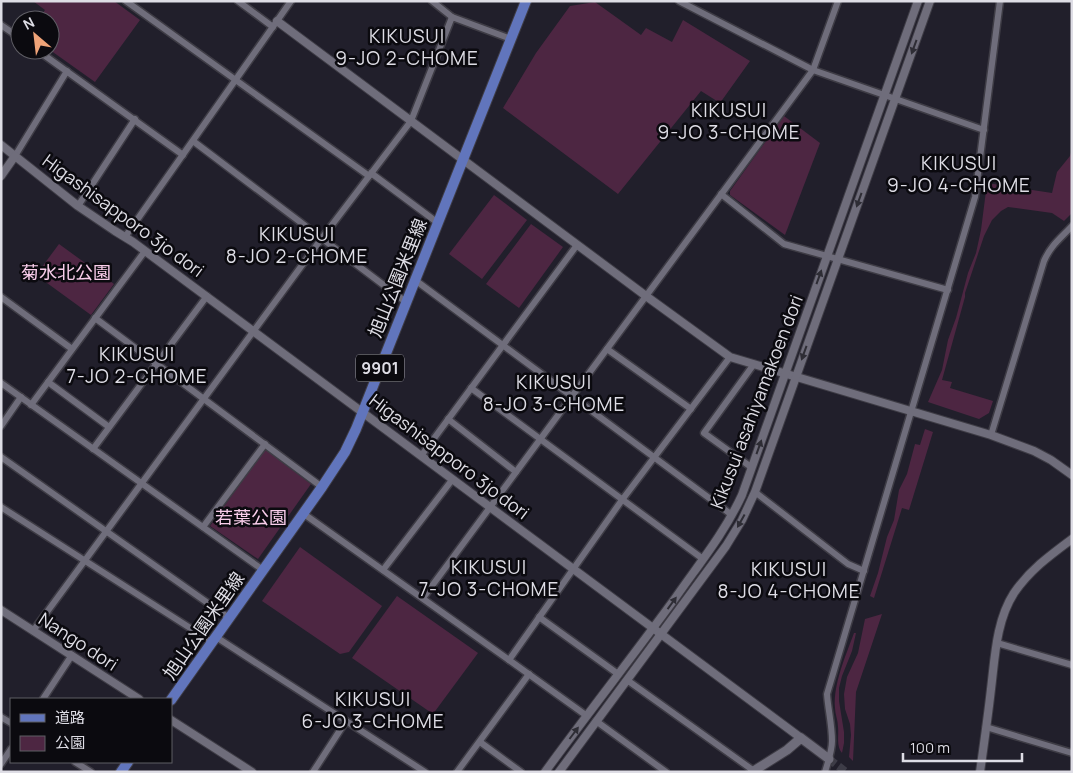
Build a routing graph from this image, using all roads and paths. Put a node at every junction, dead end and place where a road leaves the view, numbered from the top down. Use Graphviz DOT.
graph roads {
  1 [pos="126,1"];
  2 [pos="238,1"];
  3 [pos="291,1"];
  4 [pos="526,1"];
  5 [pos="680,1"];
  6 [pos="838,1"];
  7 [pos="918,1"];
  8 [pos="930,1"];
  9 [pos="1000,1"];
  10 [pos="437,3"];
  11 [pos="452,17"];
  12 [pos="275,24"];
  13 [pos="511,39"];
  14 [pos="51,60"];
  15 [pos="812,70"];
  16 [pos="67,71"];
  17 [pos="235,80"];
  18 [pos="884,94"];
  19 [pos="896,99"];
  20 [pos="135,120"];
  21 [pos="411,121"];
  22 [pos="984,130"];
  23 [pos="192,141"];
  24 [pos="1,145"];
  25 [pos="183,155"];
  26 [pos="14,156"];
  27 [pos="463,159"];
  28 [pos="370,175"];
  29 [pos="1,176"];
  30 [pos="722,194"];
  31 [pos="78,206"];
  32 [pos="438,223"];
  33 [pos="1072,226"];
  34 [pos="125,237"];
  35 [pos="322,238"];
  36 [pos="577,245"];
  37 [pos="145,251"];
  38 [pos="827,257"];
  39 [pos="838,260"];
  40 [pos="415,280"];
  41 [pos="948,290"];
  42 [pos="207,296"];
  43 [pos="646,296"];
  44 [pos="1,298"];
  45 [pos="406,302"];
  46 [pos="95,318"];
  47 [pos="254,331"];
  48 [pos="503,345"];
  49 [pos="72,349"];
  50 [pos="607,349"];
  51 [pos="730,357"];
  52 [pos="156,363"];
  53 [pos="754,364"];
  54 [pos="785,374"];
  55 [pos="796,377"];
  56 [pos="48,382"];
  57 [pos="1,383"];
  58 [pos="471,388"];
  59 [pos="572,396"];
  60 [pos="21,397"];
  61 [pos="204,398"];
  62 [pos="32,405"];
  63 [pos="691,409"];
  64 [pos="363,412"];
  65 [pos="912,412"];
  66 [pos="448,419"];
  67 [pos="1,426"];
  68 [pos="109,427"];
  69 [pos="991,435"];
  70 [pos="540,440"];
  71 [pos="265,444"];
  72 [pos="93,449"];
  73 [pos="421,456"];
  74 [pos="1,457"];
  75 [pos="654,458"];
  76 [pos="751,467"];
  77 [pos="516,472"];
  78 [pos="1072,475"];
  79 [pos="452,480"];
  80 [pos="142,484"];
  81 [pos="322,487"];
  82 [pos="755,492"];
  83 [pos="622,500"];
  84 [pos="1,507"];
  85 [pos="490,508"];
  86 [pos="304,514"];
  87 [pos="732,515"];
  88 [pos="203,527"];
  89 [pos="106,532"];
  90 [pos="1072,539"];
  91 [pos="703,559"];
  92 [pos="86,560"];
  93 [pos="573,569"];
  94 [pos="264,570"];
  95 [pos="383,570"];
  96 [pos="864,572"];
  97 [pos="423,598"];
  98 [pos="1,610"];
  99 [pos="539,617"];
  100 [pos="229,618"];
  101 [pos="653,628"];
  102 [pos="33,631"];
  103 [pos="661,634"];
  104 [pos="214,639"];
  105 [pos="997,643"];
  106 [pos="72,655"];
  107 [pos="509,660"];
  108 [pos="1072,664"];
  109 [pos="529,674"];
  110 [pos="618,674"];
  111 [pos="627,680"];
  112 [pos="44,698"];
  113 [pos="137,698"];
  114 [pos="172,699"];
  115 [pos="587,716"];
  116 [pos="172,721"];
  117 [pos="346,722"];
  118 [pos="596,722"];
  119 [pos="986,727"];
  120 [pos="801,738"];
  121 [pos="480,742"];
  122 [pos="10,750"];
  123 [pos="1072,753"];
  124 [pos="829,760"];
  125 [pos="77,763"];
  126 [pos="1,764"];
  127 [pos="753,771"];
  128 [pos="92,772"];
  129 [pos="252,772"];
  130 [pos="313,772"];
  131 [pos="425,772"];
  132 [pos="458,772"];
  133 [pos="521,772"];
  134 [pos="545,772"];
  135 [pos="559,772"];
  136 [pos="666,772"];
  137 [pos="825,772"];
  138 [pos="980,772"];
  1 -- 17 [label="street"];
  2 -- 12 [label="street"];
  3 -- 12 [label="street"];
  4 -- 13 [label="main road, 旭山公園米里線 / 9901"];
  5 -- 15 [label="street"];
  6 -- 15 [label="street"];
  7 -- 18 [label="street, Kikusui asahiyamakoen dori"];
  8 -- 19 [label="street, Kikusui asahiyamakoen dori, one-way"];
  9 -- 22 [label="street"];
  10 -- 11 [label="street"];
  11 -- 13 [label="street"];
  11 -- 21 [label="street"];
  12 -- 17 [label="street"];
  12 -- 21 [label="street"];
  13 -- 27 [label="main road, 旭山公園米里線 / 9901"];
  14 -- 16 [label="street"];
  15 -- 18 [label="street"];
  15 -- 30 [label="street"];
  16 -- 20 [label="street"];
  16 -- 26 [label="street"];
  17 -- 23 [label="street"];
  17 -- 28 [label="street"];
  18 -- 19 [label="street"];
  18 -- 38 [label="street, Kikusui asahiyamakoen dori"];
  19 -- 22 [label="street"];
  19 -- 39 [label="street, Kikusui asahiyamakoen dori, one-way"];
  20 -- 25 [label="street"];
  20 -- 31 [label="street"];
  21 -- 27 [label="street"];
  21 -- 28 [label="street"];
  22 -- 41 [label="street"];
  23 -- 25 [label="street"];
  23 -- 35 [label="street"];
  24 -- 26 [label="street, Higashisapporo 3jo dori"];
  25 -- 34 [label="street"];
  26 -- 29 [label="street"];
  26 -- 31 [label="street, Higashisapporo 3jo dori"];
  27 -- 32 [label="main road, 旭山公園米里線 / 9901"];
  27 -- 36 [label="street"];
  28 -- 32 [label="street"];
  28 -- 35 [label="street"];
  30 -- 38 [label="street"];
  30 -- 43 [label="street"];
  31 -- 34 [label="street, Higashisapporo 3jo dori"];
  32 -- 40 [label="main road, 旭山公園米里線 / 9901"];
  33 -- 69 [label="street"];
  34 -- 37 [label="street, Higashisapporo 3jo dori"];
  35 -- 45 [label="street"];
  35 -- 47 [label="street"];
  36 -- 43 [label="street"];
  36 -- 48 [label="street"];
  37 -- 42 [label="street, Higashisapporo 3jo dori"];
  37 -- 46 [label="street"];
  38 -- 39 [label="street"];
  54 -- 38 [label="street, Kikusui asahiyamakoen dori, one-way"];
  39 -- 41 [label="street"];
  39 -- 55 [label="street, Kikusui asahiyamakoen dori, one-way"];
  40 -- 45 [label="main road, 旭山公園米里線 / 9901"];
  40 -- 48 [label="street"];
  41 -- 65 [label="street"];
  42 -- 47 [label="street, Higashisapporo 3jo dori"];
  42 -- 52 [label="street"];
  43 -- 50 [label="street"];
  43 -- 51 [label="street"];
  44 -- 49 [label="street"];
  45 -- 64 [label="main road, 旭山公園米里線 / 9901"];
  46 -- 49 [label="street"];
  46 -- 52 [label="street"];
  47 -- 61 [label="street"];
  47 -- 64 [label="street, Higashisapporo 3jo dori"];
  48 -- 58 [label="street"];
  48 -- 59 [label="street"];
  49 -- 56 [label="street"];
  50 -- 59 [label="street"];
  50 -- 63 [label="street"];
  51 -- 53 [label="street"];
  51 -- 63 [label="street"];
  52 -- 61 [label="street"];
  52 -- 68 [label="street"];
  53 -- 54 [label="street"];
  53 -- 76 [label="street"];
  54 -- 55 [label="street"];
  76 -- 54 [label="street, Kikusui asahiyamakoen dori, one-way"];
  55 -- 65 [label="street"];
  55 -- 82 [label="street, Kikusui asahiyamakoen dori"];
  56 -- 62 [label="street"];
  56 -- 68 [label="street"];
  57 -- 60 [label="street"];
  58 -- 66 [label="street"];
  58 -- 70 [label="street"];
  59 -- 70 [label="street"];
  59 -- 75 [label="street"];
  60 -- 62 [label="street"];
  60 -- 67 [label="street"];
  61 -- 71 [label="street"];
  61 -- 80 [label="street"];
  62 -- 72 [label="street"];
  63 -- 75 [label="street"];
  64 -- 73 [label="street, Higashisapporo 3jo dori"];
  64 -- 81 [label="main road, 旭山公園米里線 / 9901"];
  65 -- 69 [label="street"];
  65 -- 96 [label="street"];
  66 -- 73 [label="street"];
  66 -- 77 [label="street"];
  68 -- 72 [label="street"];
  69 -- 78 [label="street"];
  70 -- 77 [label="street"];
  70 -- 83 [label="street"];
  71 -- 81 [label="street"];
  71 -- 88 [label="street"];
  72 -- 80 [label="street"];
  73 -- 79 [label="street, Higashisapporo 3jo dori"];
  74 -- 89 [label="street"];
  75 -- 83 [label="street"];
  75 -- 87 [label="street"];
  76 -- 87 [label="street, Kikusui asahiyamakoen dori"];
  77 -- 85 [label="street"];
  79 -- 85 [label="street, Higashisapporo 3jo dori"];
  79 -- 95 [label="street"];
  80 -- 88 [label="street"];
  80 -- 89 [label="street"];
  81 -- 86 [label="main road, 旭山公園米里線 / 9901"];
  82 -- 96 [label="street"];
  82 -- 103 [label="street, Kikusui asahiyamakoen dori, one-way"];
  83 -- 91 [label="street"];
  83 -- 93 [label="street"];
  84 -- 92 [label="street"];
  85 -- 93 [label="street, Higashisapporo 3jo dori"];
  85 -- 97 [label="street"];
  86 -- 94 [label="main road, 旭山公園米里線 / 9901"];
  86 -- 95 [label="street"];
  87 -- 91 [label="street, Kikusui asahiyamakoen dori"];
  88 -- 94 [label="street"];
  89 -- 92 [label="street"];
  89 -- 100 [label="street"];
  90 -- 105 [label="street"];
  101 -- 91 [label="street, Kikusui asahiyamakoen dori, one-way"];
  92 -- 102 [label="street"];
  92 -- 104 [label="street"];
  93 -- 99 [label="street"];
  93 -- 101 [label="street, Higashisapporo 3jo dori"];
  94 -- 100 [label="main road, 旭山公園米里線 / 9901"];
  95 -- 97 [label="street"];
  96 -- 124 [label="street"];
  97 -- 107 [label="street"];
  98 -- 102 [label="street, Nango dori"];
  99 -- 107 [label="street"];
  99 -- 110 [label="street"];
  100 -- 104 [label="main road, 旭山公園米里線 / 9901"];
  101 -- 103 [label="street, Higashisapporo 3jo dori"];
  101 -- 110 [label="street, Kikusui asahiyamakoen dori"];
  102 -- 106 [label="street, Nango dori"];
  103 -- 111 [label="street, Kikusui asahiyamakoen dori"];
  103 -- 120 [label="street, Higashisapporo 3jo dori"];
  104 -- 114 [label="main road, 旭山公園米里線 / 9901"];
  104 -- 117 [label="street"];
  105 -- 108 [label="street"];
  105 -- 119 [label="street"];
  106 -- 112 [label="street"];
  106 -- 113 [label="street, Nango dori"];
  107 -- 109 [label="street"];
  109 -- 115 [label="street"];
  109 -- 121 [label="street"];
  110 -- 115 [label="street, Kikusui asahiyamakoen dori"];
  111 -- 118 [label="street, Kikusui asahiyamakoen dori"];
  111 -- 127 [label="street"];
  134 -- 115 [label="street, Kikusui asahiyamakoen dori, one-way"];
  116 -- 129 [label="street"];
  117 -- 130 [label="street"];
  117 -- 131 [label="street"];
  118 -- 135 [label="street, Kikusui asahiyamakoen dori"];
  118 -- 136 [label="street"];
  119 -- 123 [label="street"];
  119 -- 138 [label="street"];
  120 -- 124 [label="main road, Higashisapporo 3jo dori"];
  120 -- 127 [label="main road"];
  121 -- 132 [label="street"];
  121 -- 133 [label="street"];
  122 -- 126 [label="street"];
  124 -- 137 [label="street"];
  125 -- 128 [label="street"];
}
